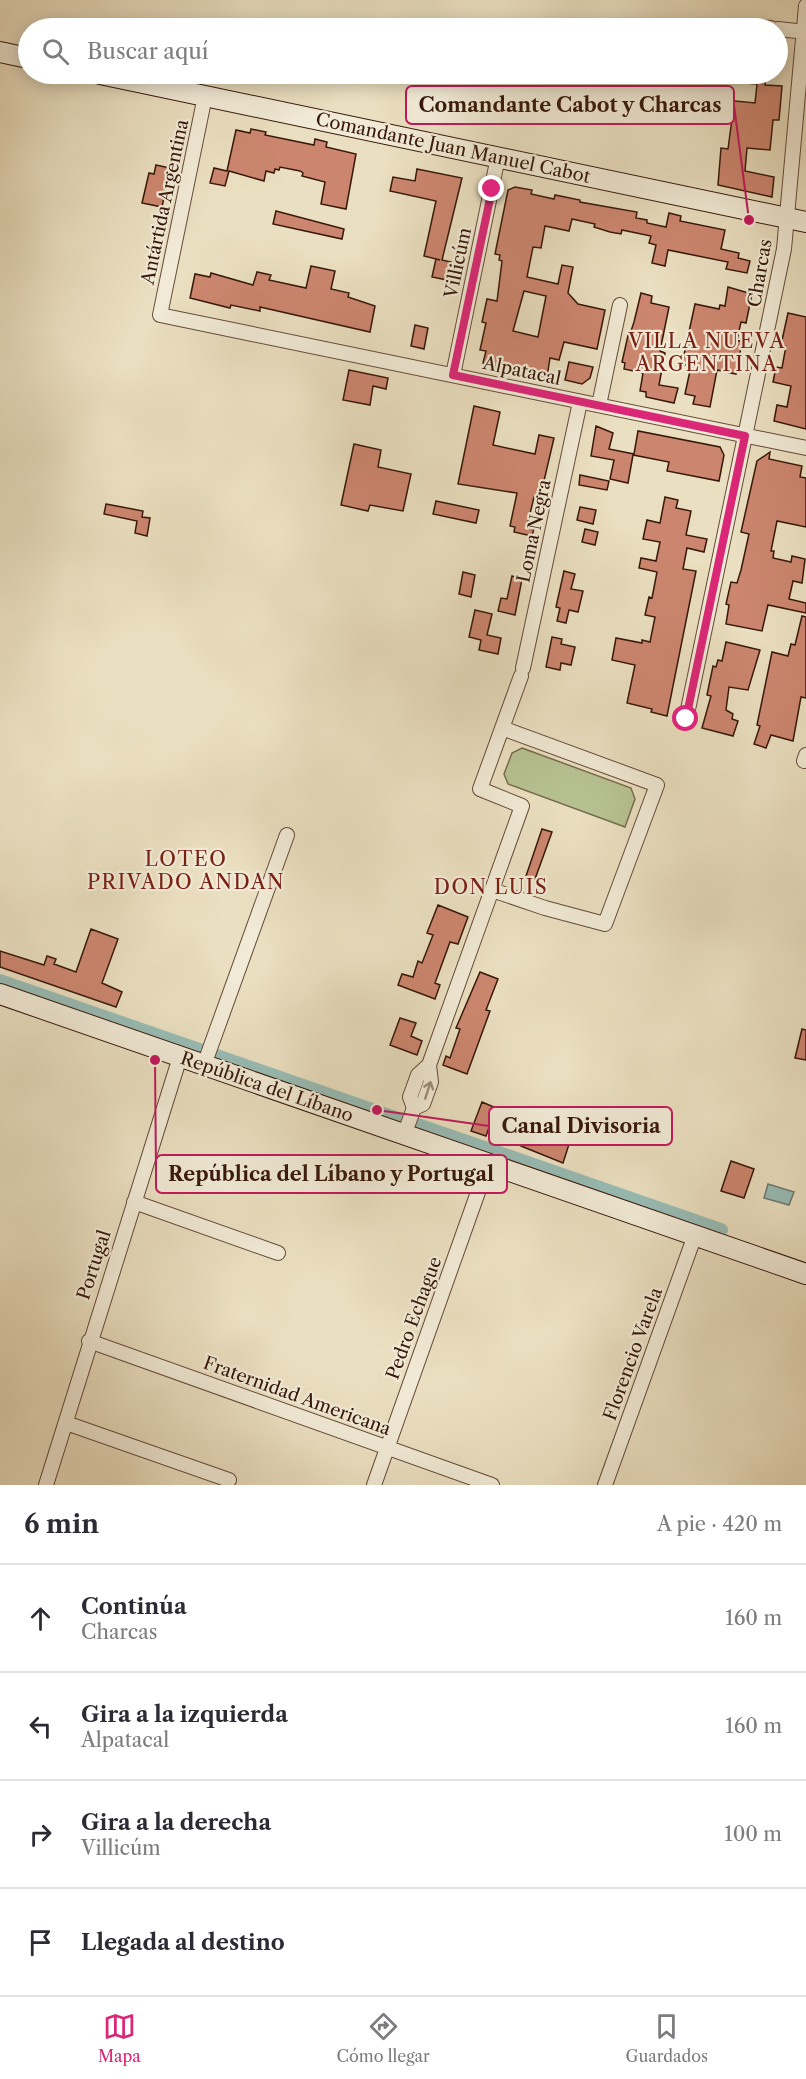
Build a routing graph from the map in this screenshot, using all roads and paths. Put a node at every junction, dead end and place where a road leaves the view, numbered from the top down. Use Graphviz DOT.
graph roads {
  1 [pos="806,6"];
  2 [pos="788,30"];
  3 [pos="805,32"];
  4 [pos="0,52"];
  5 [pos="18,56"];
  6 [pos="148,84"];
  7 [pos="206,96"];
  8 [pos="498,157"];
  9 [pos="786,218"];
  10 [pos="806,222"];
  11 [pos="620,305"];
  12 [pos="160,315"];
  13 [pos="453,375"];
  14 [pos="580,402"];
  15 [pos="599,405"];
  16 [pos="745,436"];
  17 [pos="806,448"];
  18 [pos="686,719"];
  19 [pos="502,728"];
  20 [pos="287,835"];
  21 [pos="492,890"];
  22 [pos="0,994"];
  23 [pos="180,1057"];
  24 [pos="204,1065"];
  25 [pos="404,1135"];
  26 [pos="488,1164"];
  27 [pos="134,1202"];
  28 [pos="694,1235"];
  29 [pos="278,1253"];
  30 [pos="806,1274"];
  31 [pos="89,1341"];
  32 [pos="66,1423"];
  33 [pos="387,1448"];
  34 [pos="229,1480"];
  35 [pos="46,1485"];
  36 [pos="374,1485"];
  37 [pos="492,1485"];
  38 [pos="605,1485"];
  1 -- 3 [label="street, Charcas"];
  2 -- 3 [label="street"];
  3 -- 9 [label="street, Charcas"];
  4 -- 5 [label="main road"];
  6 -- 7 [label="main road, Comandante Juan Manuel Cabot"];
  7 -- 8 [label="main road, Comandante Juan Manuel Cabot"];
  7 -- 12 [label="street, Antártida Argentina"];
  8 -- 9 [label="main road, Comandante Juan Manuel Cabot"];
  8 -- 13 [label="street, Villicúm"];
  9 -- 10 [label="main road, Comandante Juan Manuel Cabot"];
  9 -- 16 [label="street, Charcas"];
  11 -- 15 [label="street"];
  12 -- 13 [label="street, Alpatacal"];
  13 -- 14 [label="street, Alpatacal"];
  14 -- 15 [label="street, Alpatacal"];
  14 -- 19 [label="street, Loma Negra"];
  15 -- 16 [label="street, Alpatacal"];
  16 -- 17 [label="street, Alpatacal"];
  16 -- 18 [label="street, Charcas"];
  19 -- 21 [label="street, Loma Negra"];
  19 -- 21 [label="street"];
  20 -- 24 [label="street"];
  21 -- 25 [label="street"];
  22 -- 23 [label="main road, República del Líbano"];
  23 -- 24 [label="main road, República del Líbano"];
  23 -- 27 [label="street, Portugal"];
  24 -- 25 [label="main road, República del Líbano"];
  25 -- 26 [label="main road, República del Líbano"];
  26 -- 28 [label="main road, República del Líbano"];
  26 -- 33 [label="street, Pedro Echague"];
  27 -- 29 [label="street"];
  27 -- 31 [label="street, Portugal"];
  28 -- 30 [label="main road, República del Líbano"];
  28 -- 38 [label="street, Florencio Varela"];
  31 -- 32 [label="street, Portugal"];
  31 -- 33 [label="street, Fraternidad Americana"];
  32 -- 34 [label="street"];
  32 -- 35 [label="street, Portugal"];
  33 -- 36 [label="street, Pedro Echague"];
  33 -- 37 [label="street, Fraternidad Americana"];
}
